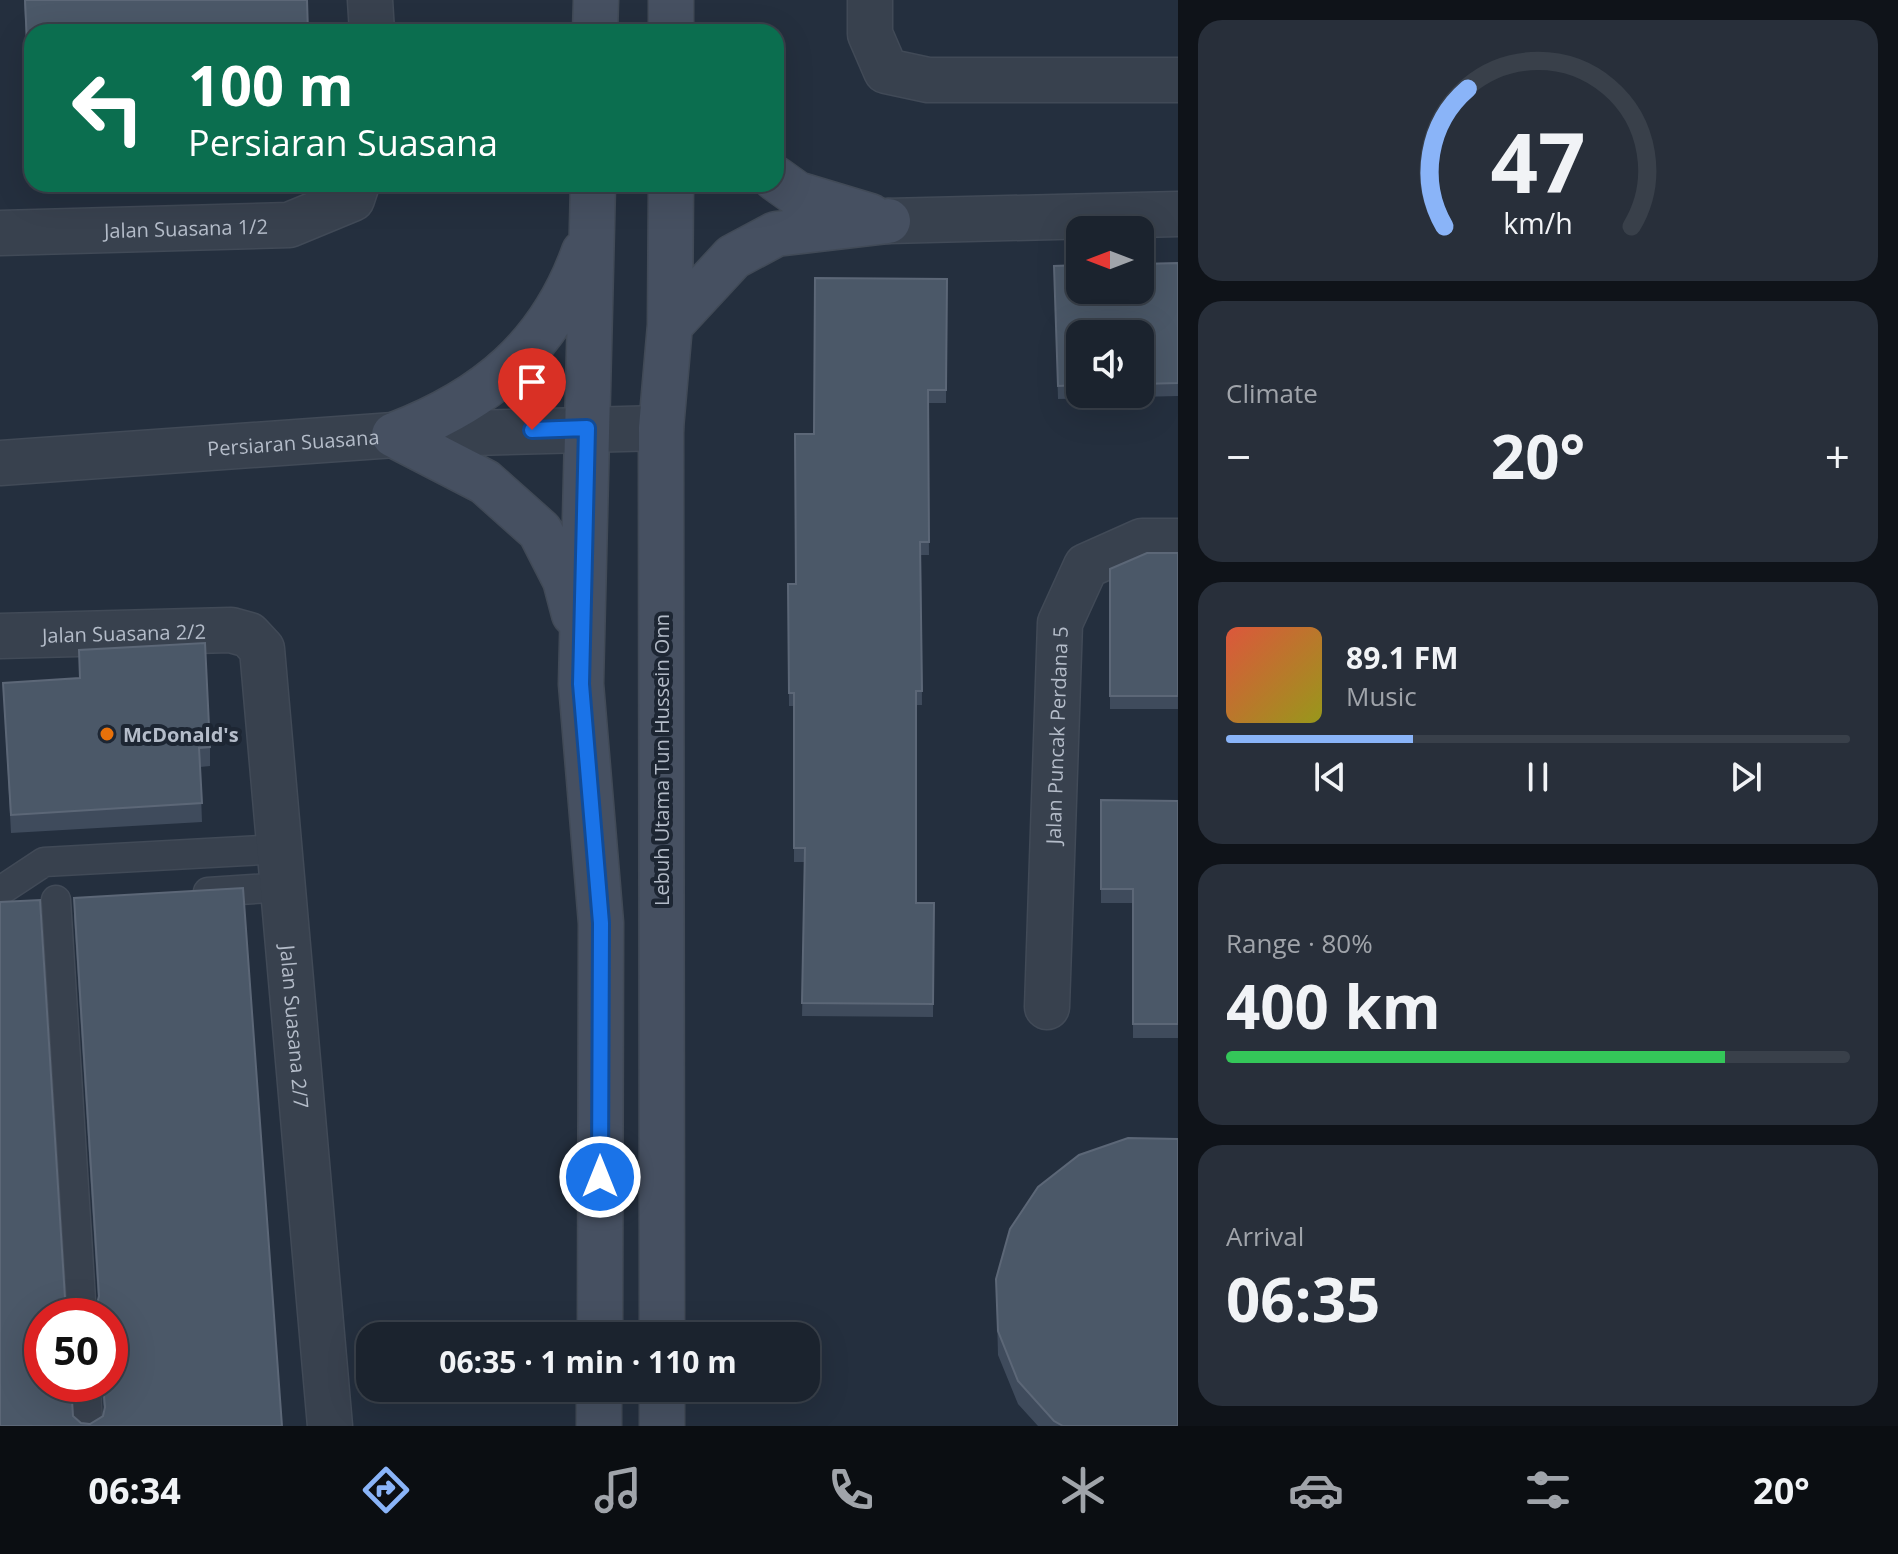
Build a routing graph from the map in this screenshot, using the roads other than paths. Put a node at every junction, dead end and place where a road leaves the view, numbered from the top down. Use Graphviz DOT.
graph roads {
  1 [pos="370,0"];
  2 [pos="596,0"];
  3 [pos="870,0"];
  4 [pos="372,24"];
  5 [pos="595,24"];
  6 [pos="1178,80"];
  7 [pos="784,185"];
  8 [pos="354,192"];
  9 [pos="593,192"];
  10 [pos="671,192"];
  11 [pos="1178,214"];
  12 [pos="888,221"];
  13 [pos="592,232"];
  14 [pos="0,233"];
  15 [pos="670,325"];
  16 [pos="587,428"];
  17 [pos="661,428"];
  18 [pos="394,435"];
  19 [pos="0,463"];
  20 [pos="1178,541"];
  21 [pos="249,635"];
  22 [pos="0,636"];
  23 [pos="582,643"];
  24 [pos="283,868"];
  25 [pos="0,891"];
  26 [pos="178,893"];
  27 [pos="87,898"];
  28 [pos="56,900"];
  29 [pos="0,904"];
  30 [pos="1047,1007"];
  31 [pos="81,1298"];
  32 [pos="600,1322"];
  33 [pos="662,1322"];
  34 [pos="87,1402"];
  35 [pos="599,1402"];
  36 [pos="662,1402"];
  37 [pos="88,1426"];
  38 [pos="330,1426"];
  39 [pos="599,1426"];
  40 [pos="662,1426"];
  1 -- 4 [label="street"];
  2 -- 5 [label="main road"];
  3 -- 6 [label="street"];
  7 -- 12 [label="main road"];
  8 -- 14 [label="street, Jalan Suasana 1/2"];
  9 -- 13 [label="main road"];
  10 -- 15 [label="main road, Lebuh Utama Tun Hussein Onn"];
  11 -- 12 [label="street"];
  12 -- 15 [label="main road"];
  13 -- 16 [label="main road"];
  13 -- 18 [label="main road"];
  15 -- 17 [label="main road, Lebuh Utama Tun Hussein Onn"];
  16 -- 17 [label="street, Persiaran Suasana"];
  16 -- 18 [label="street, Persiaran Suasana"];
  16 -- 23 [label="main road"];
  17 -- 33 [label="main road, Lebuh Utama Tun Hussein Onn"];
  18 -- 19 [label="street, Persiaran Suasana"];
  18 -- 23 [label="main road"];
  20 -- 30 [label="street, Jalan Puncak Perdana 5"];
  21 -- 22 [label="street, Jalan Suasana 2/2"];
  21 -- 24 [label="street, Jalan Suasana 2/7"];
  23 -- 32 [label="main road"];
  24 -- 25 [label="lane"];
  24 -- 26 [label="lane"];
  24 -- 38 [label="street, Jalan Suasana 2/7"];
  27 -- 28 [label="lane"];
  28 -- 29 [label="lane"];
  28 -- 31 [label="lane"];
  34 -- 37 [label="lane"];
  35 -- 39 [label="main road"];
  36 -- 40 [label="main road"];
}
